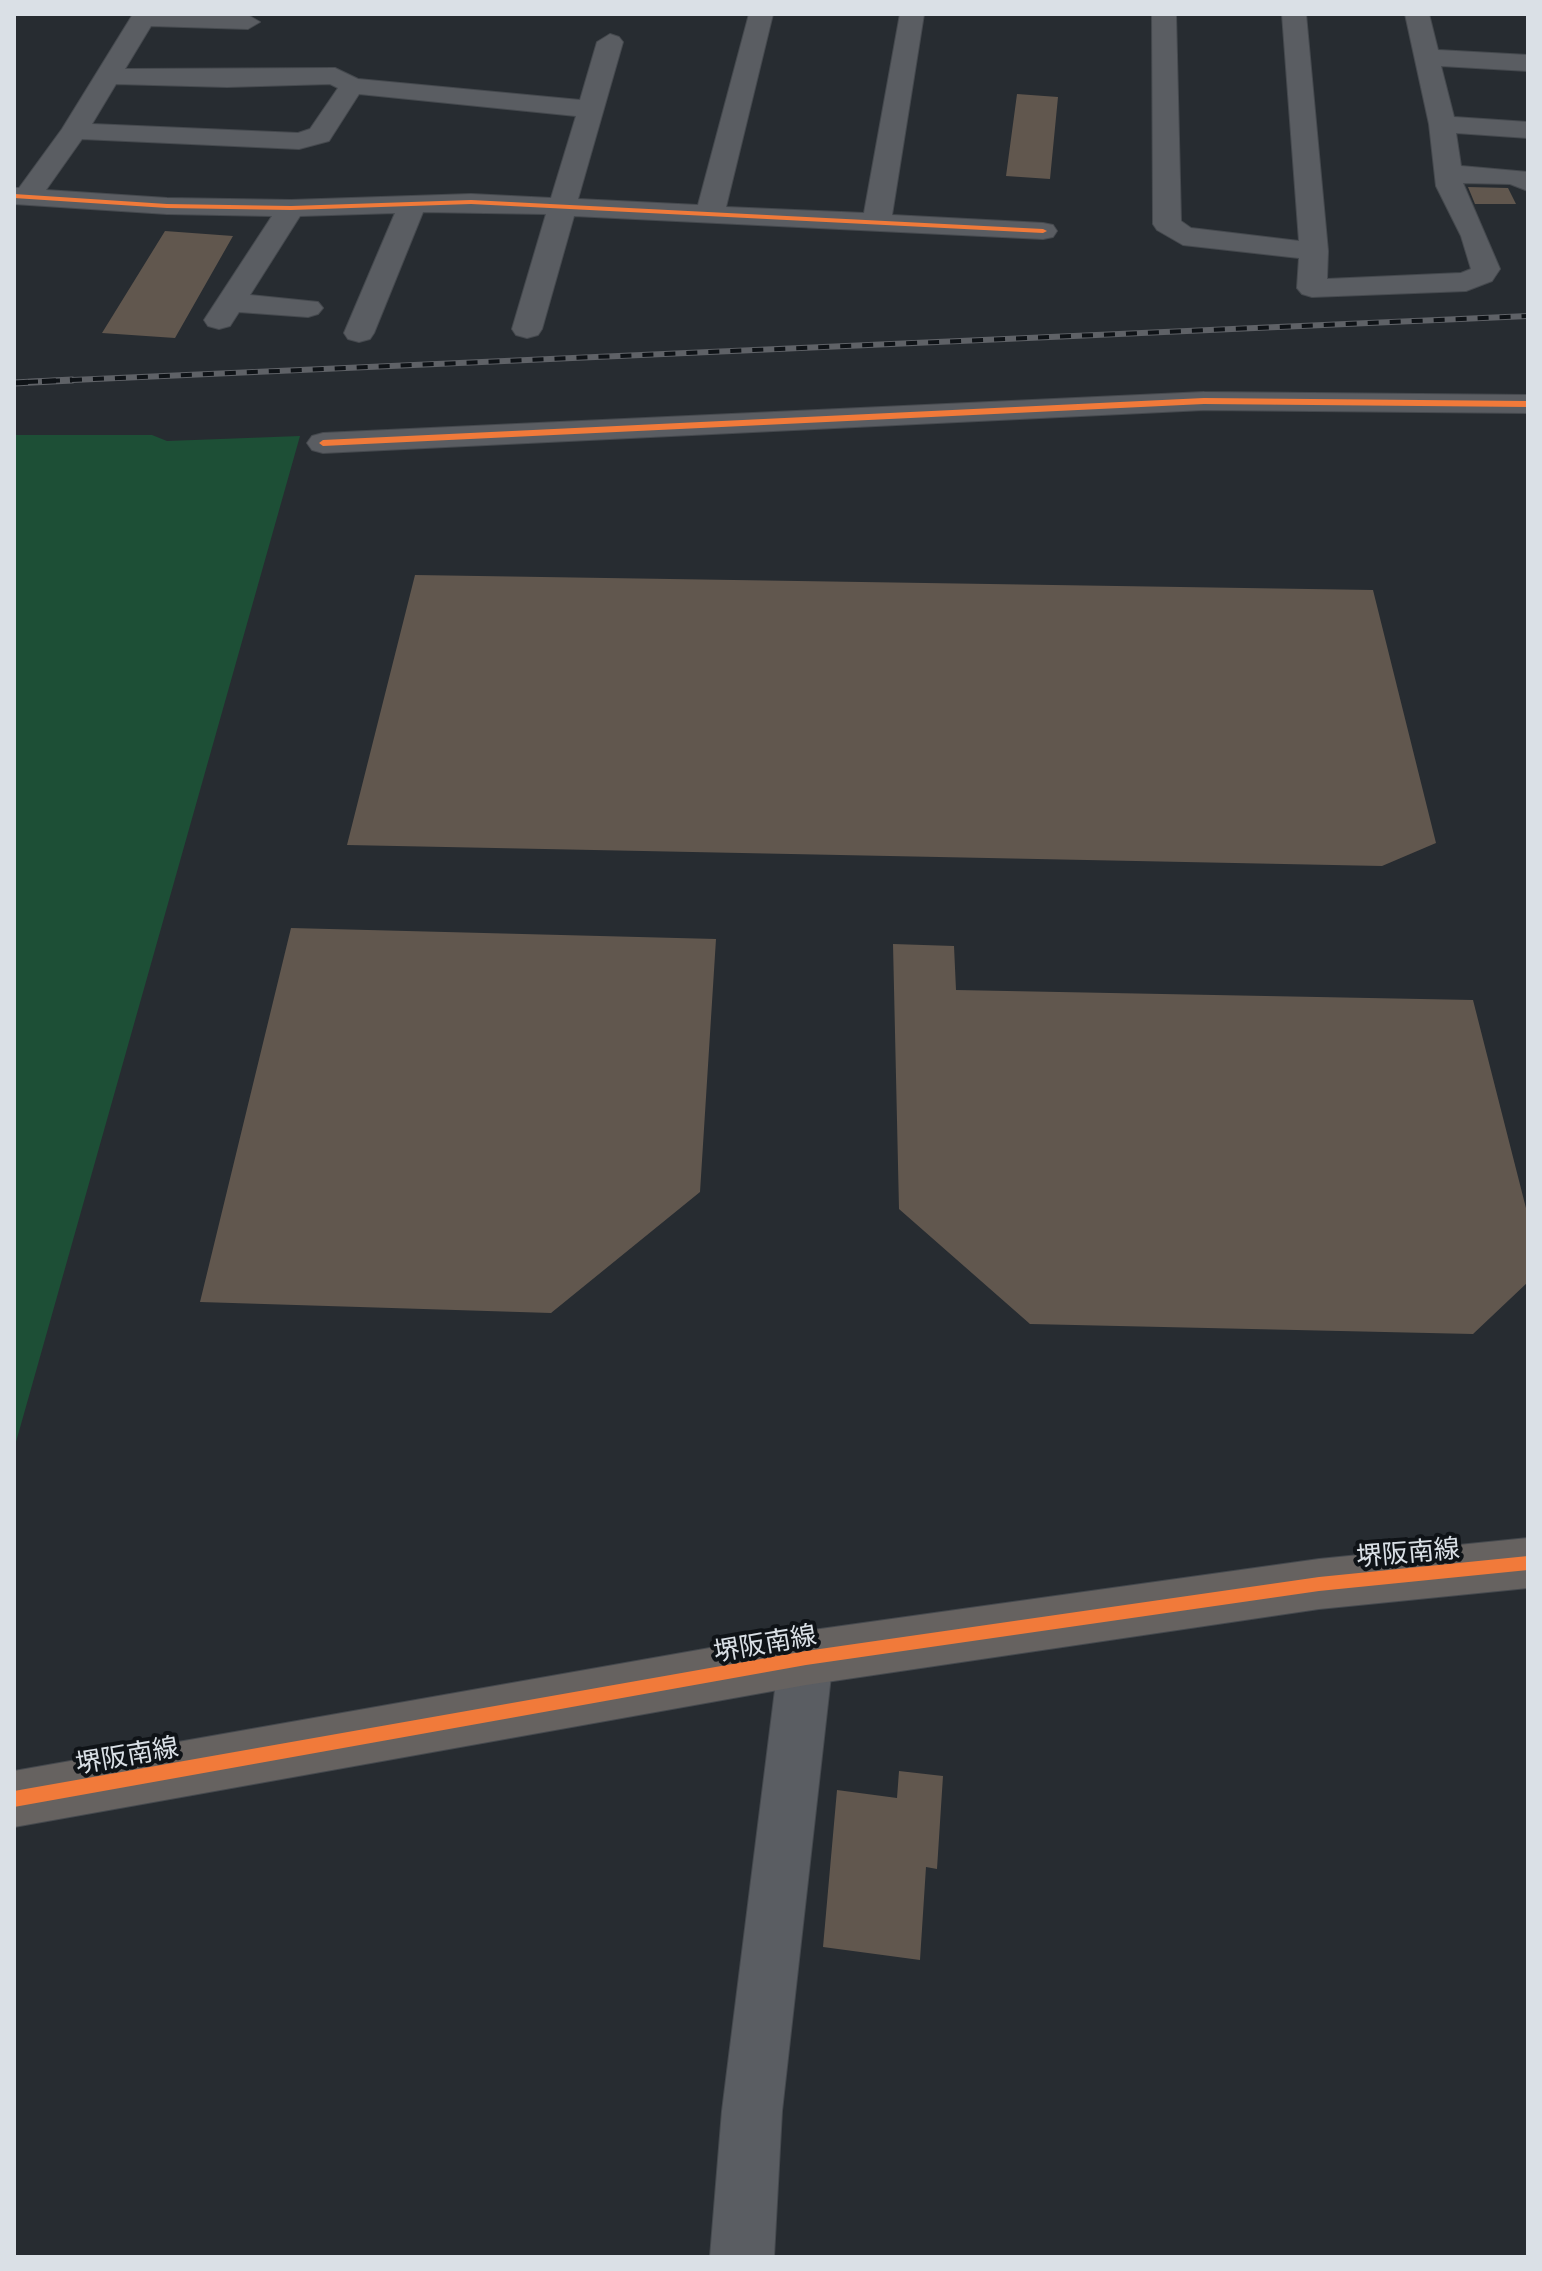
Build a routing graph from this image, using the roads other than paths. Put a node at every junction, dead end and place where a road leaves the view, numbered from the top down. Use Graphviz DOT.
graph roads {
  1 [pos="761,14"];
  2 [pos="912,14"];
  3 [pos="1164,14"];
  4 [pos="1294,14"];
  5 [pos="1417,14"];
  6 [pos="145,16"];
  7 [pos="248,22"];
  8 [pos="610,42"];
  9 [pos="1425,57"];
  10 [pos="1528,63"];
  11 [pos="109,76"];
  12 [pos="352,86"];
  13 [pos="589,109"];
  14 [pos="1442,124"];
  15 [pos="1528,130"];
  16 [pos="74,131"];
  17 [pos="1447,174"];
  18 [pos="1528,183"];
  19 [pos="20,196"];
  20 [pos="412,205"];
  21 [pos="291,208"];
  22 [pos="565,208"];
  23 [pos="710,214"];
  24 [pos="877,221"];
  25 [pos="1043,231"];
  26 [pos="1314,251"];
  27 [pos="308,308"];
  28 [pos="527,329"];
  29 [pos="359,333"];
  30 [pos="1528,404"];
  31 [pos="323,443"];
  32 [pos="1528,1563"];
  33 [pos="806,1658"];
  34 [pos="14,1799"];
  35 [pos="742,2257"];
  1 -- 23 [label="street"];
  2 -- 24 [label="street"];
  3 -- 26 [label="street"];
  4 -- 26 [label="street"];
  5 -- 9 [label="street"];
  6 -- 7 [label="street"];
  6 -- 11 [label="street"];
  8 -- 13 [label="street"];
  9 -- 10 [label="street"];
  9 -- 14 [label="street"];
  11 -- 12 [label="street"];
  11 -- 16 [label="street"];
  12 -- 13 [label="street"];
  12 -- 16 [label="street"];
  13 -- 22 [label="street"];
  14 -- 15 [label="street"];
  14 -- 17 [label="street"];
  16 -- 19 [label="street"];
  17 -- 18 [label="street"];
  17 -- 26 [label="street"];
  19 -- 21 [label="street"];
  20 -- 21 [label="street"];
  20 -- 22 [label="street"];
  20 -- 29 [label="street"];
  21 -- 27 [label="street"];
  22 -- 23 [label="street"];
  22 -- 28 [label="street"];
  23 -- 24 [label="street"];
  24 -- 25 [label="street"];
  30 -- 31 [label="street"];
  32 -- 33 [label="main road, 堺阪南線"];
  33 -- 34 [label="main road, 堺阪南線"];
  33 -- 35 [label="street"];
}
